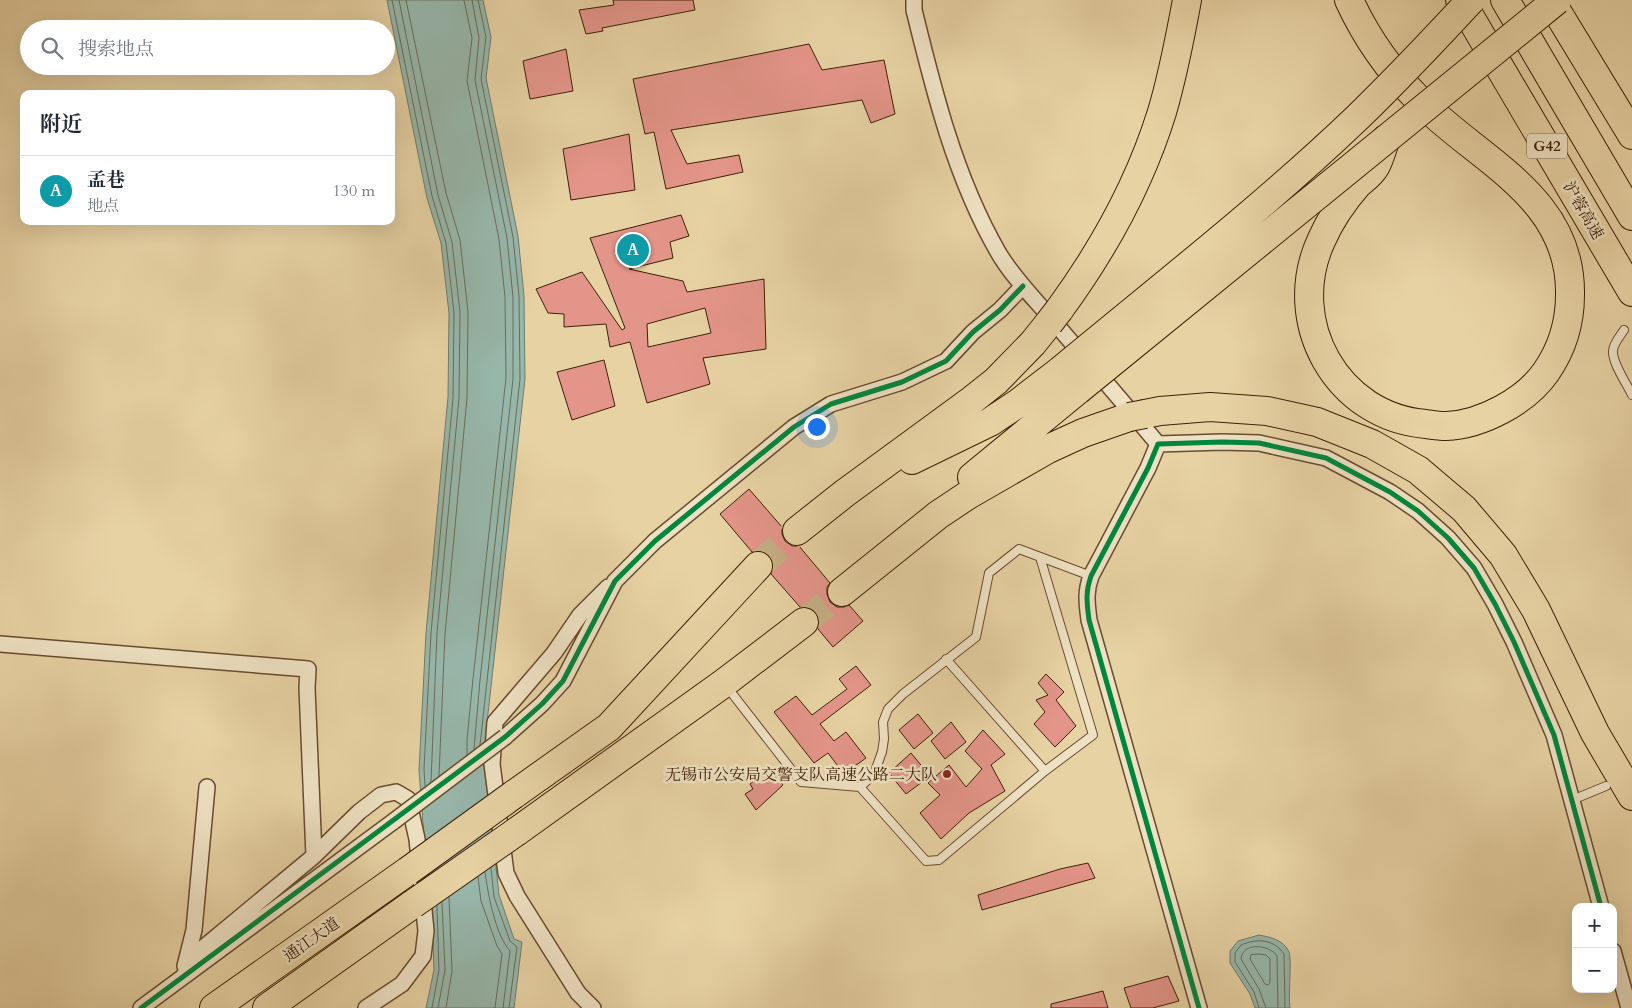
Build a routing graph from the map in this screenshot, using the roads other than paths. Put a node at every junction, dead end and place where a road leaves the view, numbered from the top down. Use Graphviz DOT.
graph roads {
  1 [pos="914,0"];
  2 [pos="1187,0"];
  3 [pos="1349,0"];
  4 [pos="1460,0"];
  5 [pos="1471,0"];
  6 [pos="1505,0"];
  7 [pos="1550,0"];
  8 [pos="1557,0"];
  9 [pos="1605,89"];
  10 [pos="1632,112"];
  11 [pos="1632,135"];
  12 [pos="1386,140"];
  13 [pos="1632,216"];
  14 [pos="1023,286"];
  15 [pos="1632,292"];
  16 [pos="1624,330"];
  17 [pos="1070,380"];
  18 [pos="1632,395"];
  19 [pos="1158,444"];
  20 [pos="845,493"];
  21 [pos="938,515"];
  22 [pos="797,532"];
  23 [pos="1040,557"];
  24 [pos="758,566"];
  25 [pos="1091,576"];
  26 [pos="615,581"];
  27 [pos="842,592"];
  28 [pos="804,622"];
  29 [pos="0,644"];
  30 [pos="946,659"];
  31 [pos="724,683"];
  32 [pos="609,728"];
  33 [pos="626,752"];
  34 [pos="1046,771"];
  35 [pos="1606,786"];
  36 [pos="207,787"];
  37 [pos="860,787"];
  38 [pos="1632,796"];
  39 [pos="1572,800"];
  40 [pos="314,856"];
  41 [pos="1600,903"];
  42 [pos="1617,965"];
  43 [pos="182,977"];
  44 [pos="141,1008"];
  45 [pos="214,1008"];
  46 [pos="267,1008"];
  47 [pos="366,1008"];
  48 [pos="593,1008"];
  49 [pos="1199,1008"];
  50 [pos="1629,1008"];
  1 -- 14 [label="street"];
  2 -- 20 [label="highway"];
  3 -- 12 [label="highway"];
  4 -- 15 [label="highway, 沪蓉高速 / G42"];
  5 -- 17 [label="highway, bridge"];
  6 -- 13 [label="highway, G42"];
  7 -- 9 [label="highway"];
  8 -- 12 [label="highway, bridge"];
  9 -- 10 [label="highway"];
  9 -- 11 [label="highway"];
  12 -- 17 [label="highway, bridge"];
  14 -- 19 [label="street"];
  14 -- 26 [label="street"];
  16 -- 18 [label="lane"];
  17 -- 20 [label="highway"];
  17 -- 21 [label="highway"];
  19 -- 25 [label="street"];
  19 -- 39 [label="street"];
  20 -- 22 [label="highway"];
  21 -- 27 [label="highway"];
  21 -- 38 [label="highway"];
  23 -- 25 [label="lane"];
  23 -- 30 [label="lane"];
  23 -- 34 [label="lane"];
  24 -- 32 [label="highway"];
  25 -- 49 [label="street"];
  26 -- 43 [label="street, bridge"];
  26 -- 48 [label="street"];
  28 -- 31 [label="highway"];
  29 -- 40 [label="street"];
  30 -- 34 [label="lane"];
  30 -- 37 [label="lane"];
  31 -- 33 [label="highway"];
  31 -- 37 [label="lane"];
  32 -- 33 [label="highway"];
  32 -- 45 [label="highway, 通江大道, bridge"];
  33 -- 46 [label="highway, 通江大道, bridge"];
  34 -- 37 [label="lane"];
  35 -- 39 [label="lane"];
  36 -- 43 [label="street"];
  39 -- 41 [label="street"];
  40 -- 43 [label="street"];
  40 -- 47 [label="street"];
  42 -- 50 [label="street"];
  43 -- 44 [label="street"];
}
